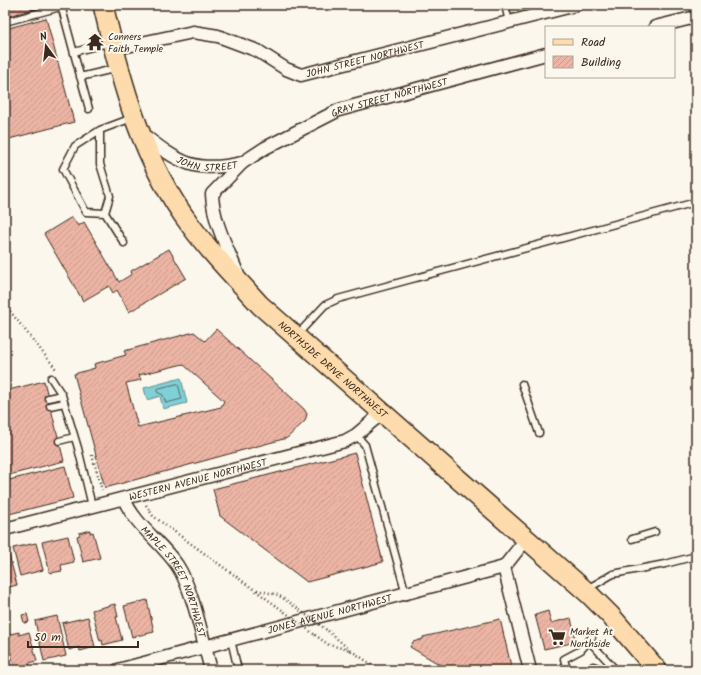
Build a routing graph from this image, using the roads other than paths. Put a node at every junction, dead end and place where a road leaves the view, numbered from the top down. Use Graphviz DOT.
graph roads {
  1 [pos="103,5"];
  2 [pos="505,5"];
  3 [pos="576,5"];
  4 [pos="64,6"];
  5 [pos="696,17"];
  6 [pos="5,22"];
  7 [pos="509,22"];
  8 [pos="659,26"];
  9 [pos="74,52"];
  10 [pos="114,53"];
  11 [pos="545,54"];
  12 [pos="80,77"];
  13 [pos="89,109"];
  14 [pos="137,125"];
  15 [pos="100,130"];
  16 [pos="242,163"];
  17 [pos="696,202"];
  18 [pos="105,212"];
  19 [pos="124,243"];
  20 [pos="240,282"];
  21 [pos="296,336"];
  22 [pos="51,378"];
  23 [pos="522,384"];
  24 [pos="62,395"];
  25 [pos="48,398"];
  26 [pos="64,403"];
  27 [pos="50,406"];
  28 [pos="382,413"];
  29 [pos="539,433"];
  30 [pos="356,435"];
  31 [pos="74,437"];
  32 [pos="59,441"];
  33 [pos="124,498"];
  34 [pos="92,506"];
  35 [pos="5,529"];
  36 [pos="655,532"];
  37 [pos="528,538"];
  38 [pos="632,539"];
  39 [pos="696,556"];
  40 [pos="504,567"];
  41 [pos="586,590"];
  42 [pos="406,594"];
  43 [pos="231,640"];
  44 [pos="205,647"];
  45 [pos="593,666"];
  46 [pos="118,670"];
  47 [pos="211,670"];
  48 [pos="238,670"];
  49 [pos="530,670"];
  50 [pos="567,670"];
  51 [pos="604,670"];
  52 [pos="616,670"];
  53 [pos="657,670"];
  1 -- 10 [label="main road, NORTHSIDE DRIVE NORTHWEST"];
  2 -- 7 [label="lane"];
  3 -- 7 [label="street, JOHN STREET NORTHWEST"];
  4 -- 6 [label="lane"];
  4 -- 9 [label="lane"];
  5 -- 8 [label="street"];
  7 -- 10 [label="street, JOHN STREET NORTHWEST"];
  9 -- 10 [label="lane"];
  9 -- 12 [label="lane"];
  10 -- 12 [label="lane"];
  10 -- 14 [label="main road, NORTHSIDE DRIVE NORTHWEST"];
  11 -- 16 [label="street, GRAY STREET NORTHWEST"];
  12 -- 13 [label="lane"];
  14 -- 15 [label="lane"];
  14 -- 16 [label="street, JOHN STREET"];
  14 -- 20 [label="main road, NORTHSIDE DRIVE NORTHWEST"];
  15 -- 18 [label="lane"];
  15 -- 18 [label="lane"];
  16 -- 20 [label="street, JOHN STREET"];
  17 -- 21 [label="lane"];
  18 -- 19 [label="lane"];
  20 -- 21 [label="main road, NORTHSIDE DRIVE NORTHWEST"];
  21 -- 28 [label="main road, NORTHSIDE DRIVE NORTHWEST"];
  22 -- 24 [label="lane"];
  23 -- 29 [label="lane"];
  24 -- 25 [label="lane"];
  24 -- 26 [label="lane"];
  26 -- 27 [label="lane"];
  26 -- 31 [label="lane"];
  28 -- 30 [label="street, WESTERN AVENUE NORTHWEST"];
  28 -- 37 [label="main road, NORTHSIDE DRIVE NORTHWEST"];
  30 -- 33 [label="street, WESTERN AVENUE NORTHWEST"];
  30 -- 42 [label="lane"];
  31 -- 32 [label="lane"];
  31 -- 34 [label="lane"];
  33 -- 34 [label="street, WESTERN AVENUE NORTHWEST"];
  33 -- 44 [label="street, MAPLE STREET NORTHWEST"];
  34 -- 35 [label="street, WESTERN AVENUE NORTHWEST"];
  36 -- 38 [label="lane"];
  37 -- 40 [label="street"];
  37 -- 41 [label="main road, NORTHSIDE DRIVE NORTHWEST"];
  39 -- 41 [label="lane"];
  40 -- 42 [label="street, JONES AVENUE NORTHWEST"];
  40 -- 49 [label="street"];
  41 -- 53 [label="main road, NORTHSIDE DRIVE NORTHWEST"];
  42 -- 43 [label="street, JONES AVENUE NORTHWEST"];
  43 -- 44 [label="street, JONES AVENUE NORTHWEST"];
  43 -- 48 [label="lane"];
  44 -- 46 [label="street, JONES AVENUE NORTHWEST"];
  44 -- 47 [label="street, MAPLE STREET NORTHWEST"];
  45 -- 51 [label="lane"];
  50 -- 52 [label="lane"];
}
